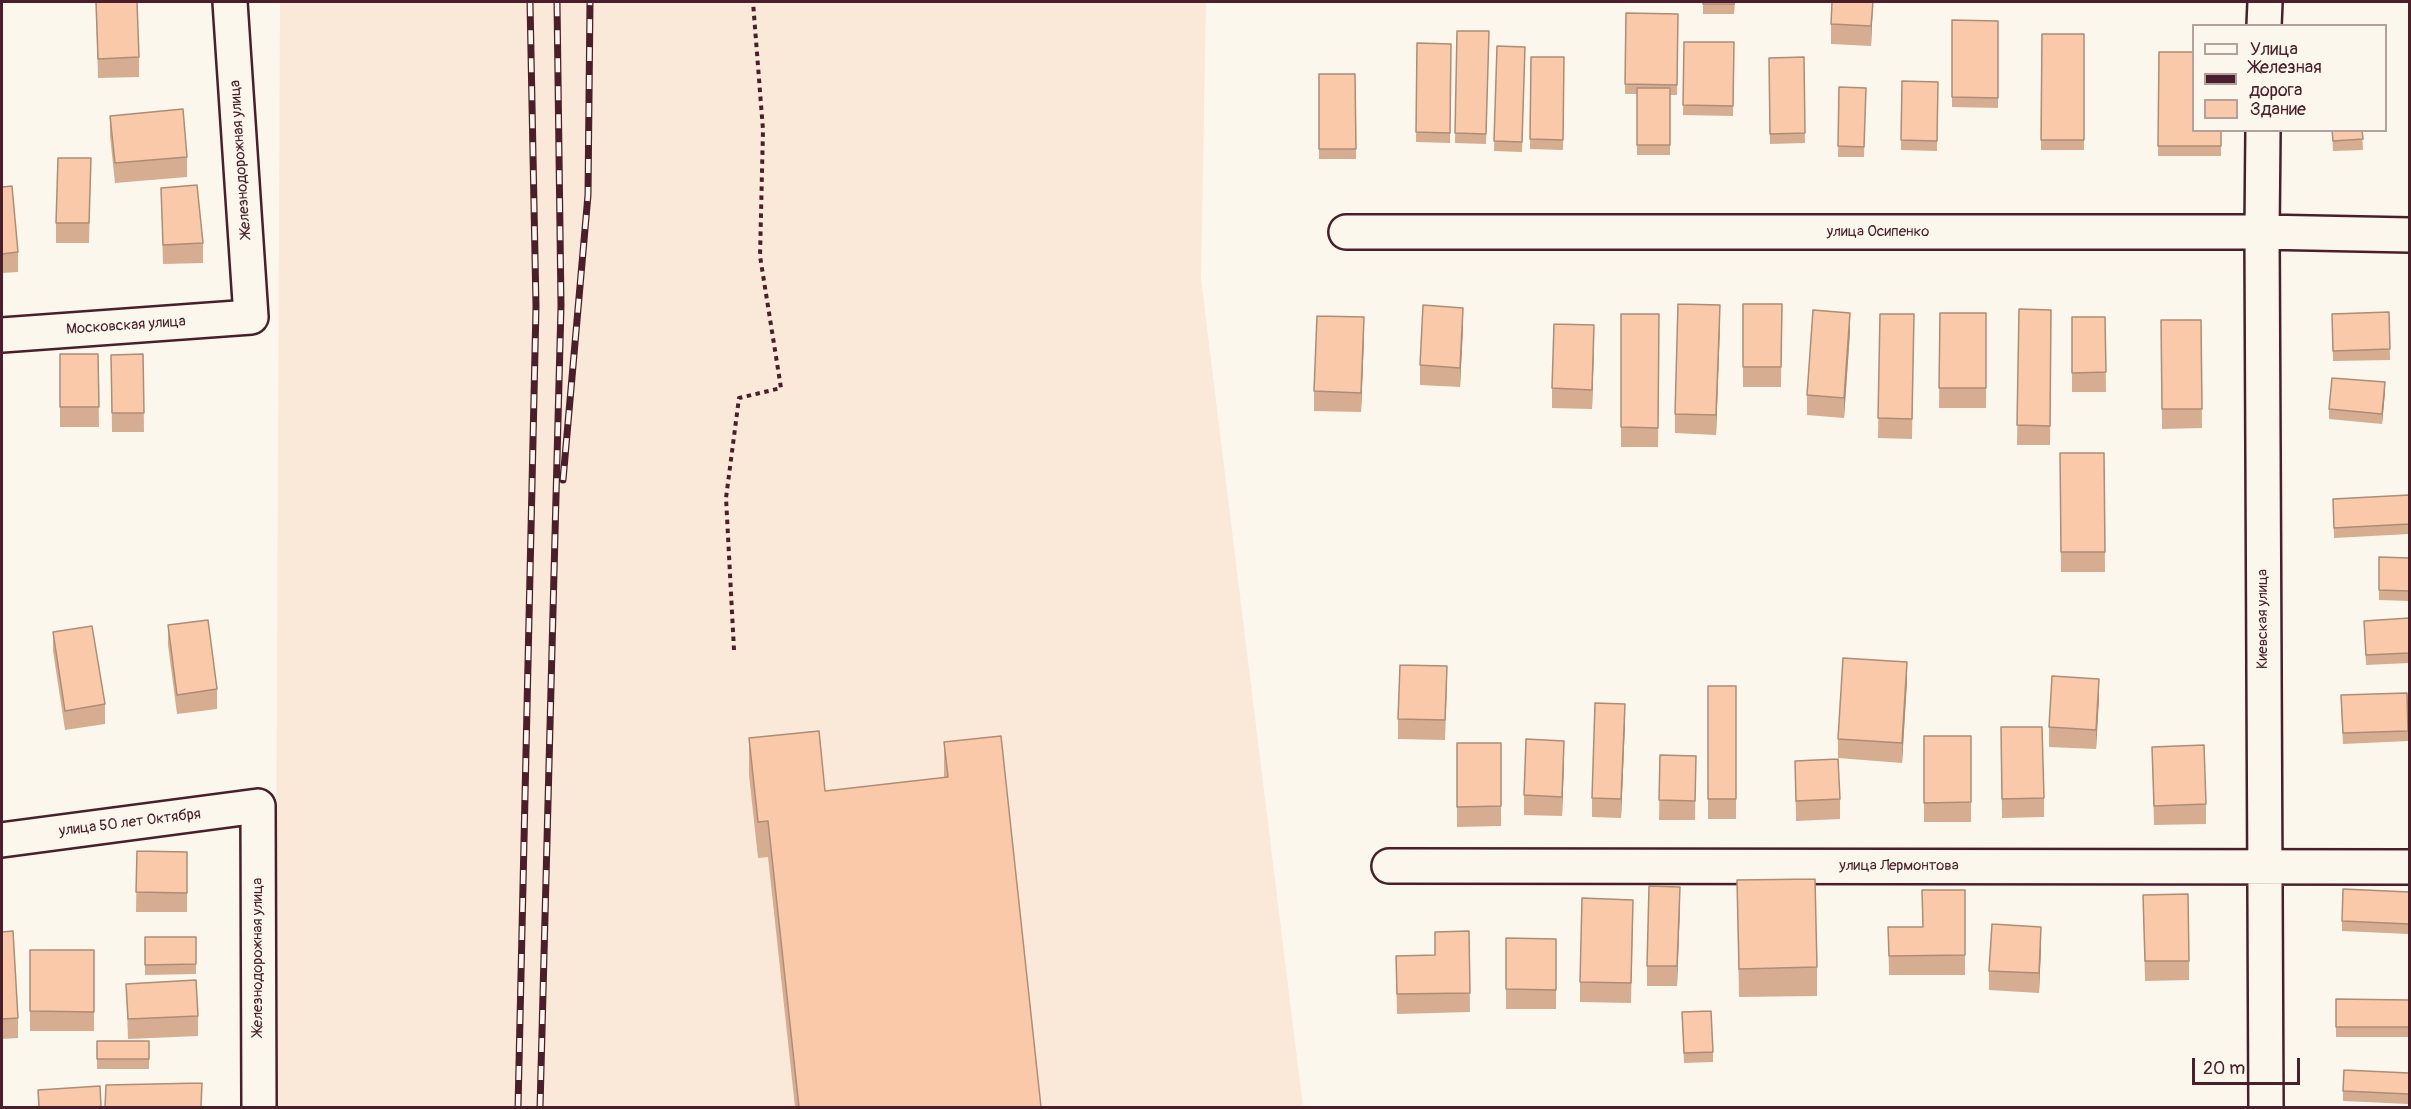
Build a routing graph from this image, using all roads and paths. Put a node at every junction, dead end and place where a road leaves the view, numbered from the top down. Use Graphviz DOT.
graph roads {
  1 [pos="230,2"];
  2 [pos="753,2"];
  3 [pos="2265,2"];
  4 [pos="2264,24"];
  5 [pos="2263,132"];
  6 [pos="1346,232"];
  7 [pos="2262,232"];
  8 [pos="2409,235"];
  9 [pos="251,317"];
  10 [pos="2,335"];
  11 [pos="734,650"];
  12 [pos="258,806"];
  13 [pos="2,840"];
  14 [pos="1389,866"];
  15 [pos="2264,866"];
  16 [pos="2409,867"];
  17 [pos="259,1107"];
  18 [pos="2266,1107"];
  1 -- 9 [label="street, Железнодорожная улица"];
  2 -- 11 [label="path"];
  3 -- 4 [label="street"];
  5 -- 7 [label="street, Киевская улица"];
  6 -- 7 [label="street, улица Осипенко"];
  7 -- 8 [label="street, улица Осипенко"];
  7 -- 15 [label="street, Киевская улица"];
  9 -- 10 [label="street, Московская улица"];
  12 -- 13 [label="street, улица 50 лет Октября"];
  12 -- 17 [label="street, Железнодорожная улица"];
  14 -- 15 [label="street, улица Лермонтова"];
  15 -- 16 [label="street, улица Лермонтова"];
  15 -- 18 [label="street, Киевская улица"];
}
